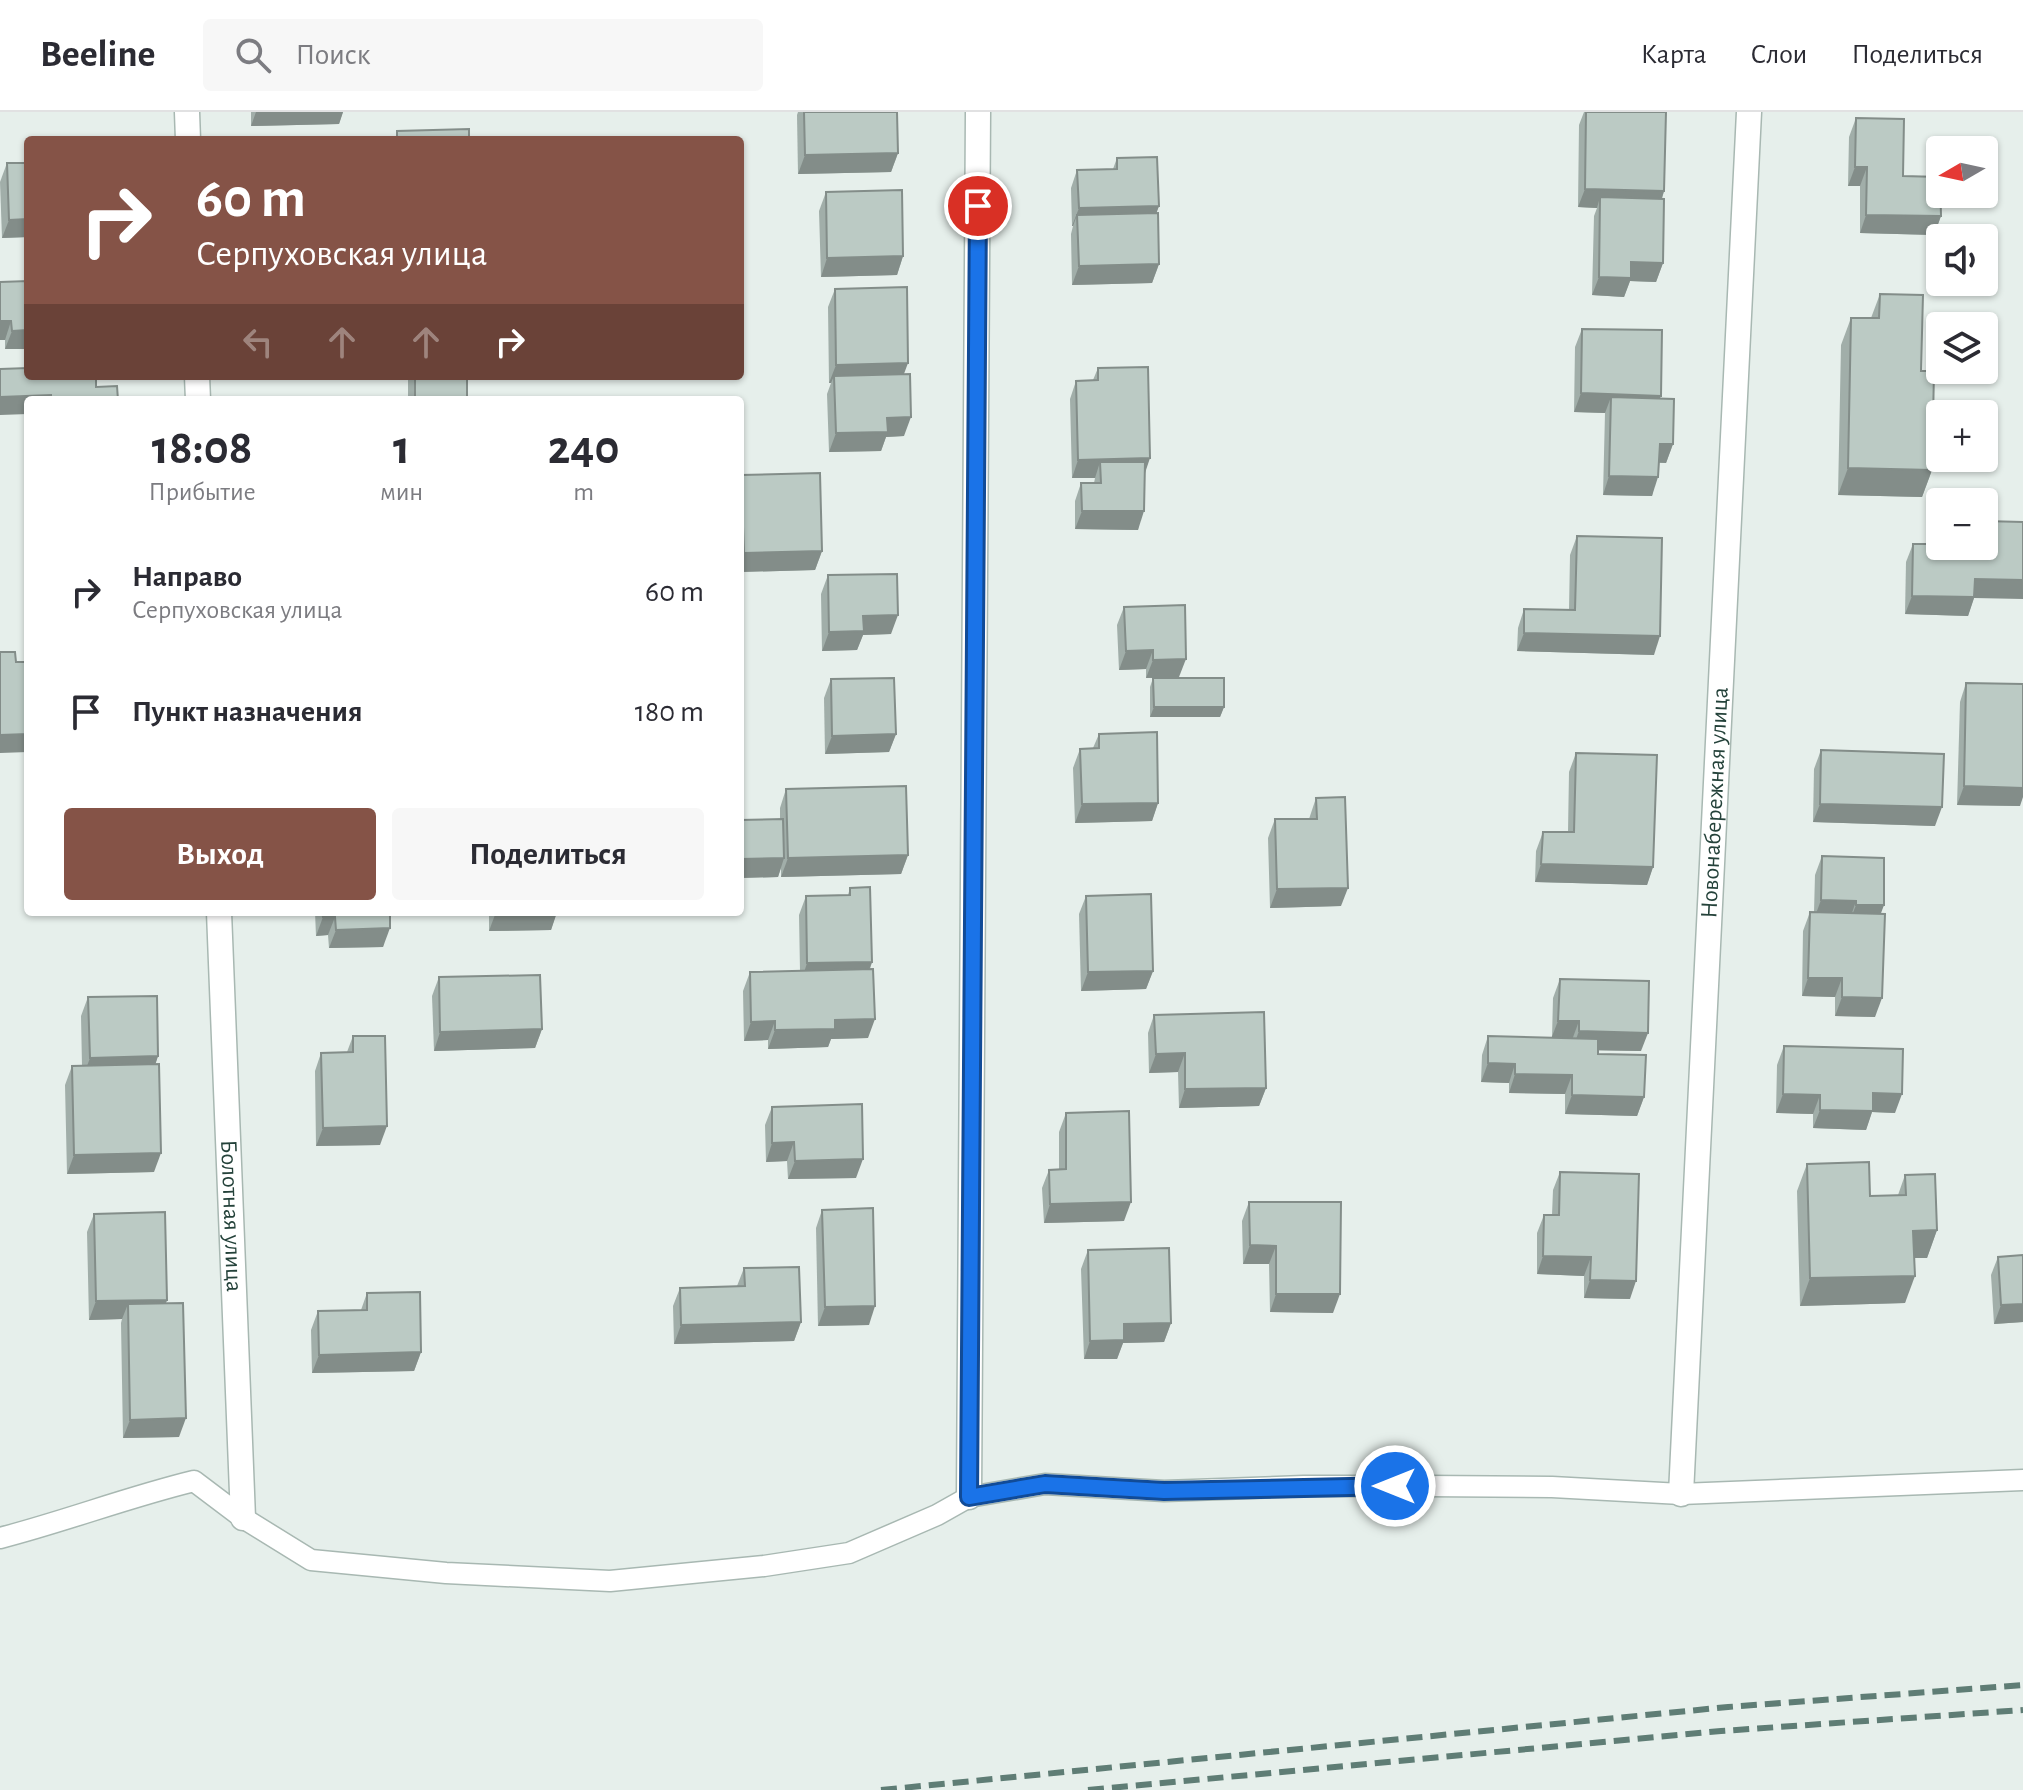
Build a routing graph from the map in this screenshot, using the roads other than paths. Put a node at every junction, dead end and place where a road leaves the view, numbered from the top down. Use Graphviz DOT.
graph roads {
  1 [pos="187,112"];
  2 [pos="978,112"];
  3 [pos="1749,112"];
  4 [pos="188,136"];
  5 [pos="219,916"];
  6 [pos="2023,1480"];
  7 [pos="1681,1494"];
  8 [pos="969,1497"];
  9 [pos="243,1518"];
  10 [pos="0,1538"];
  1 -- 4 [label="street"];
  2 -- 8 [label="street"];
  3 -- 7 [label="street, Новонабережная улица"];
  5 -- 9 [label="street, Болотная улица"];
  6 -- 7 [label="lane"];
  7 -- 8 [label="lane"];
  8 -- 9 [label="lane"];
  9 -- 10 [label="lane"];
}
